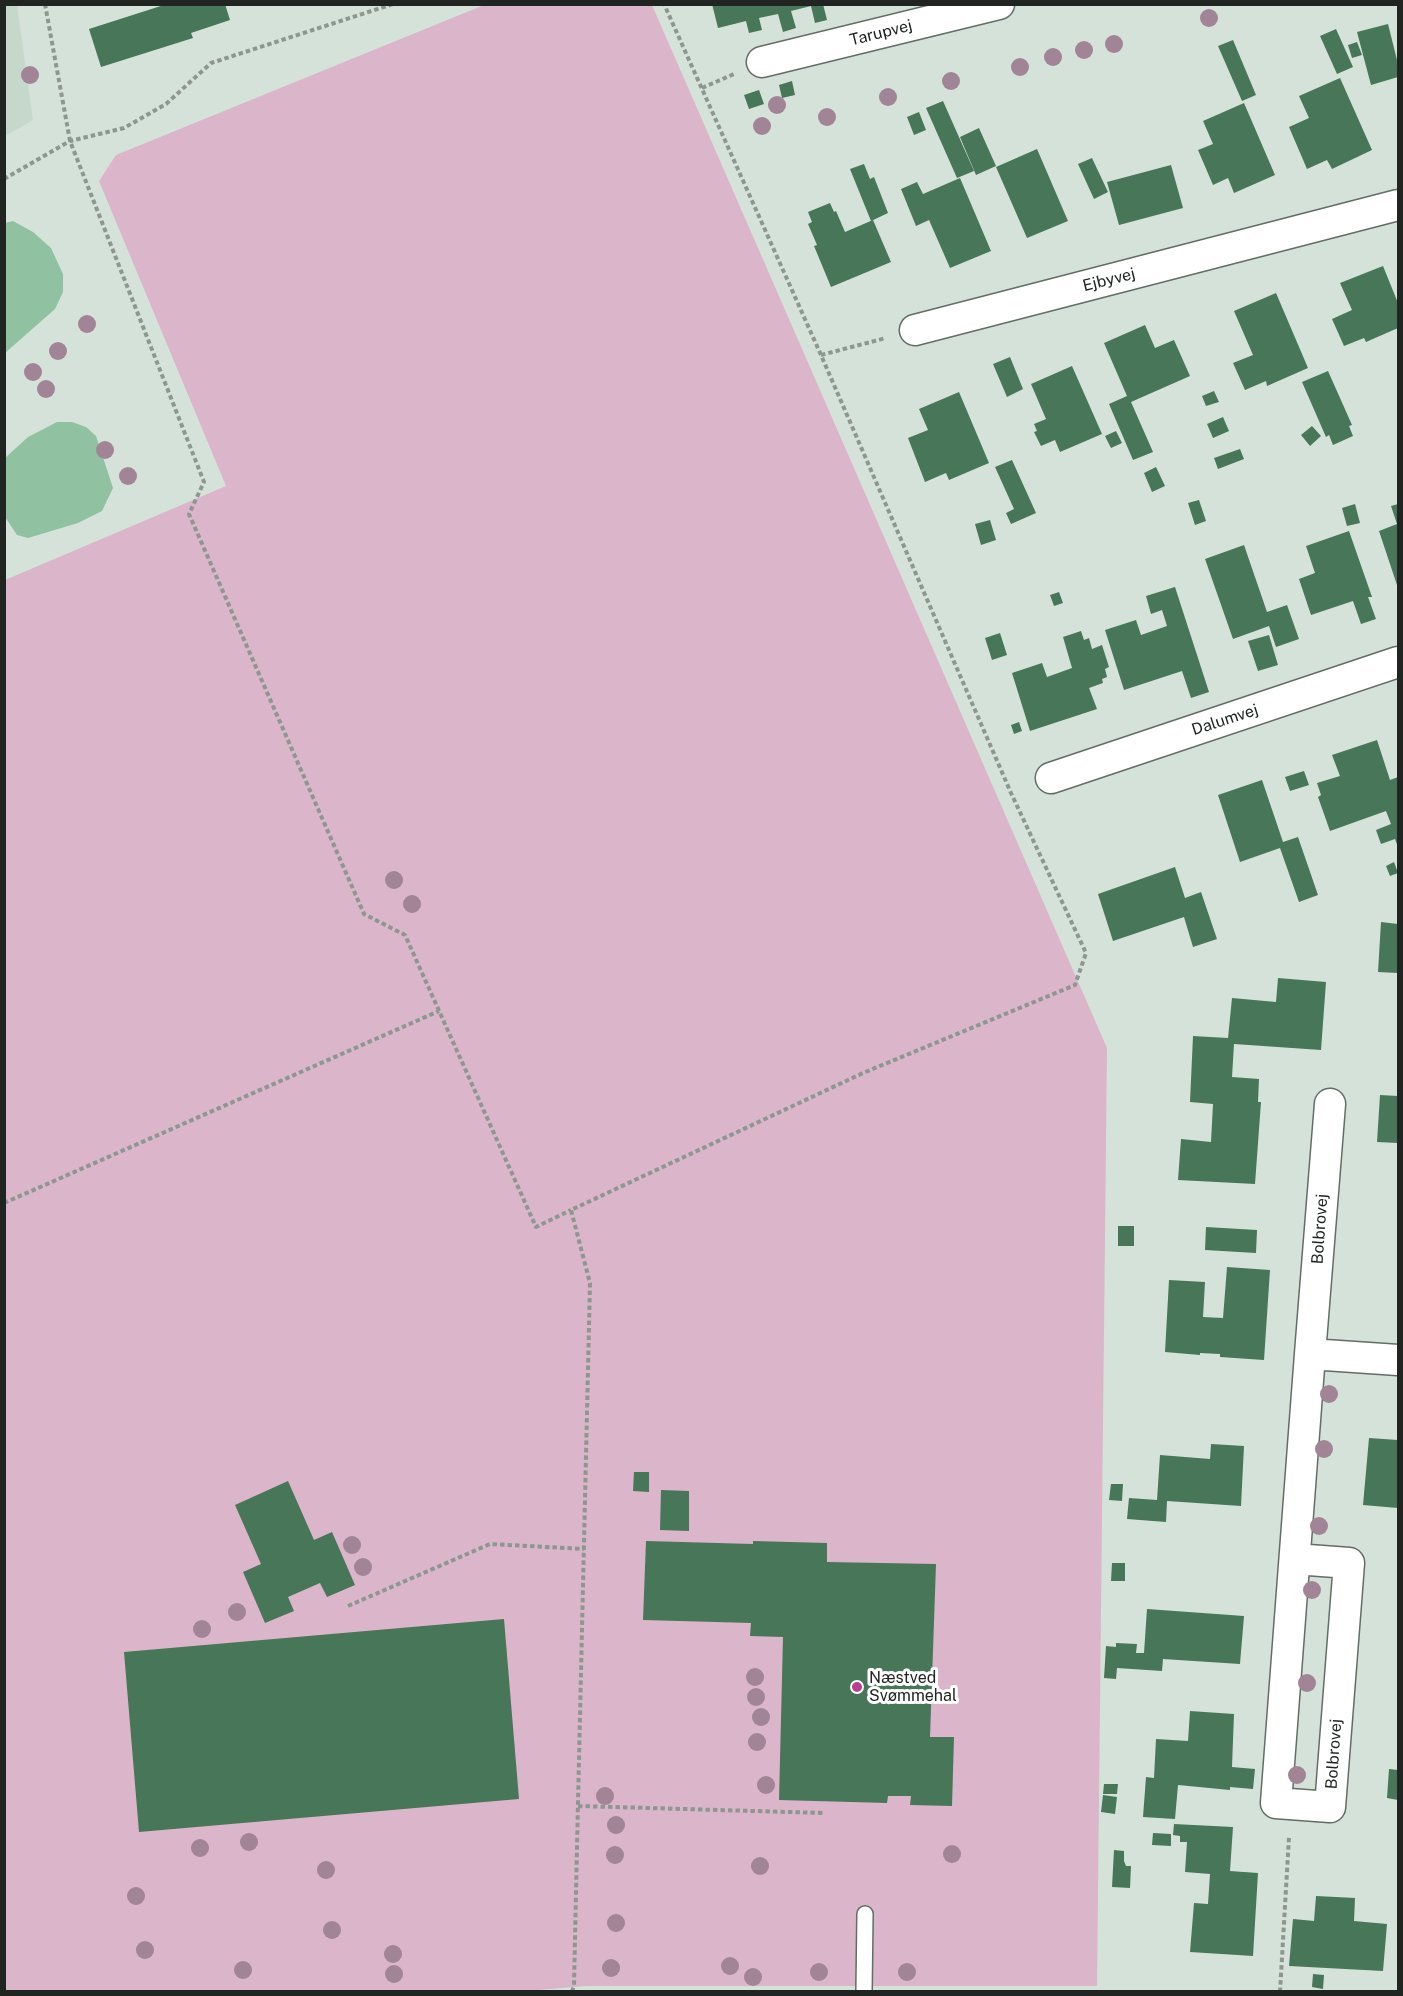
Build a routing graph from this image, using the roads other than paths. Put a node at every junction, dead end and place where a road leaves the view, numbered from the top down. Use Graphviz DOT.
graph roads {
  1 [pos="999,4"];
  2 [pos="762,62"];
  3 [pos="1398,205"];
  4 [pos="915,330"];
  5 [pos="1398,662"];
  6 [pos="1051,778"];
  7 [pos="1330,1104"];
  8 [pos="1310,1354"];
  9 [pos="1398,1360"];
  10 [pos="1294,1559"];
  11 [pos="865,1914"];
  12 [pos="864,1992"];
  1 -- 2 [label="street, Tarupvej"];
  3 -- 4 [label="street, Ejbyvej"];
  5 -- 6 [label="street, Dalumvej"];
  7 -- 8 [label="street, Bolbrovej"];
  8 -- 9 [label="street"];
  8 -- 10 [label="street, Bolbrovej"];
  10 -- 10 [label="street, Bolbrovej"];
  11 -- 12 [label="lane"];
}
